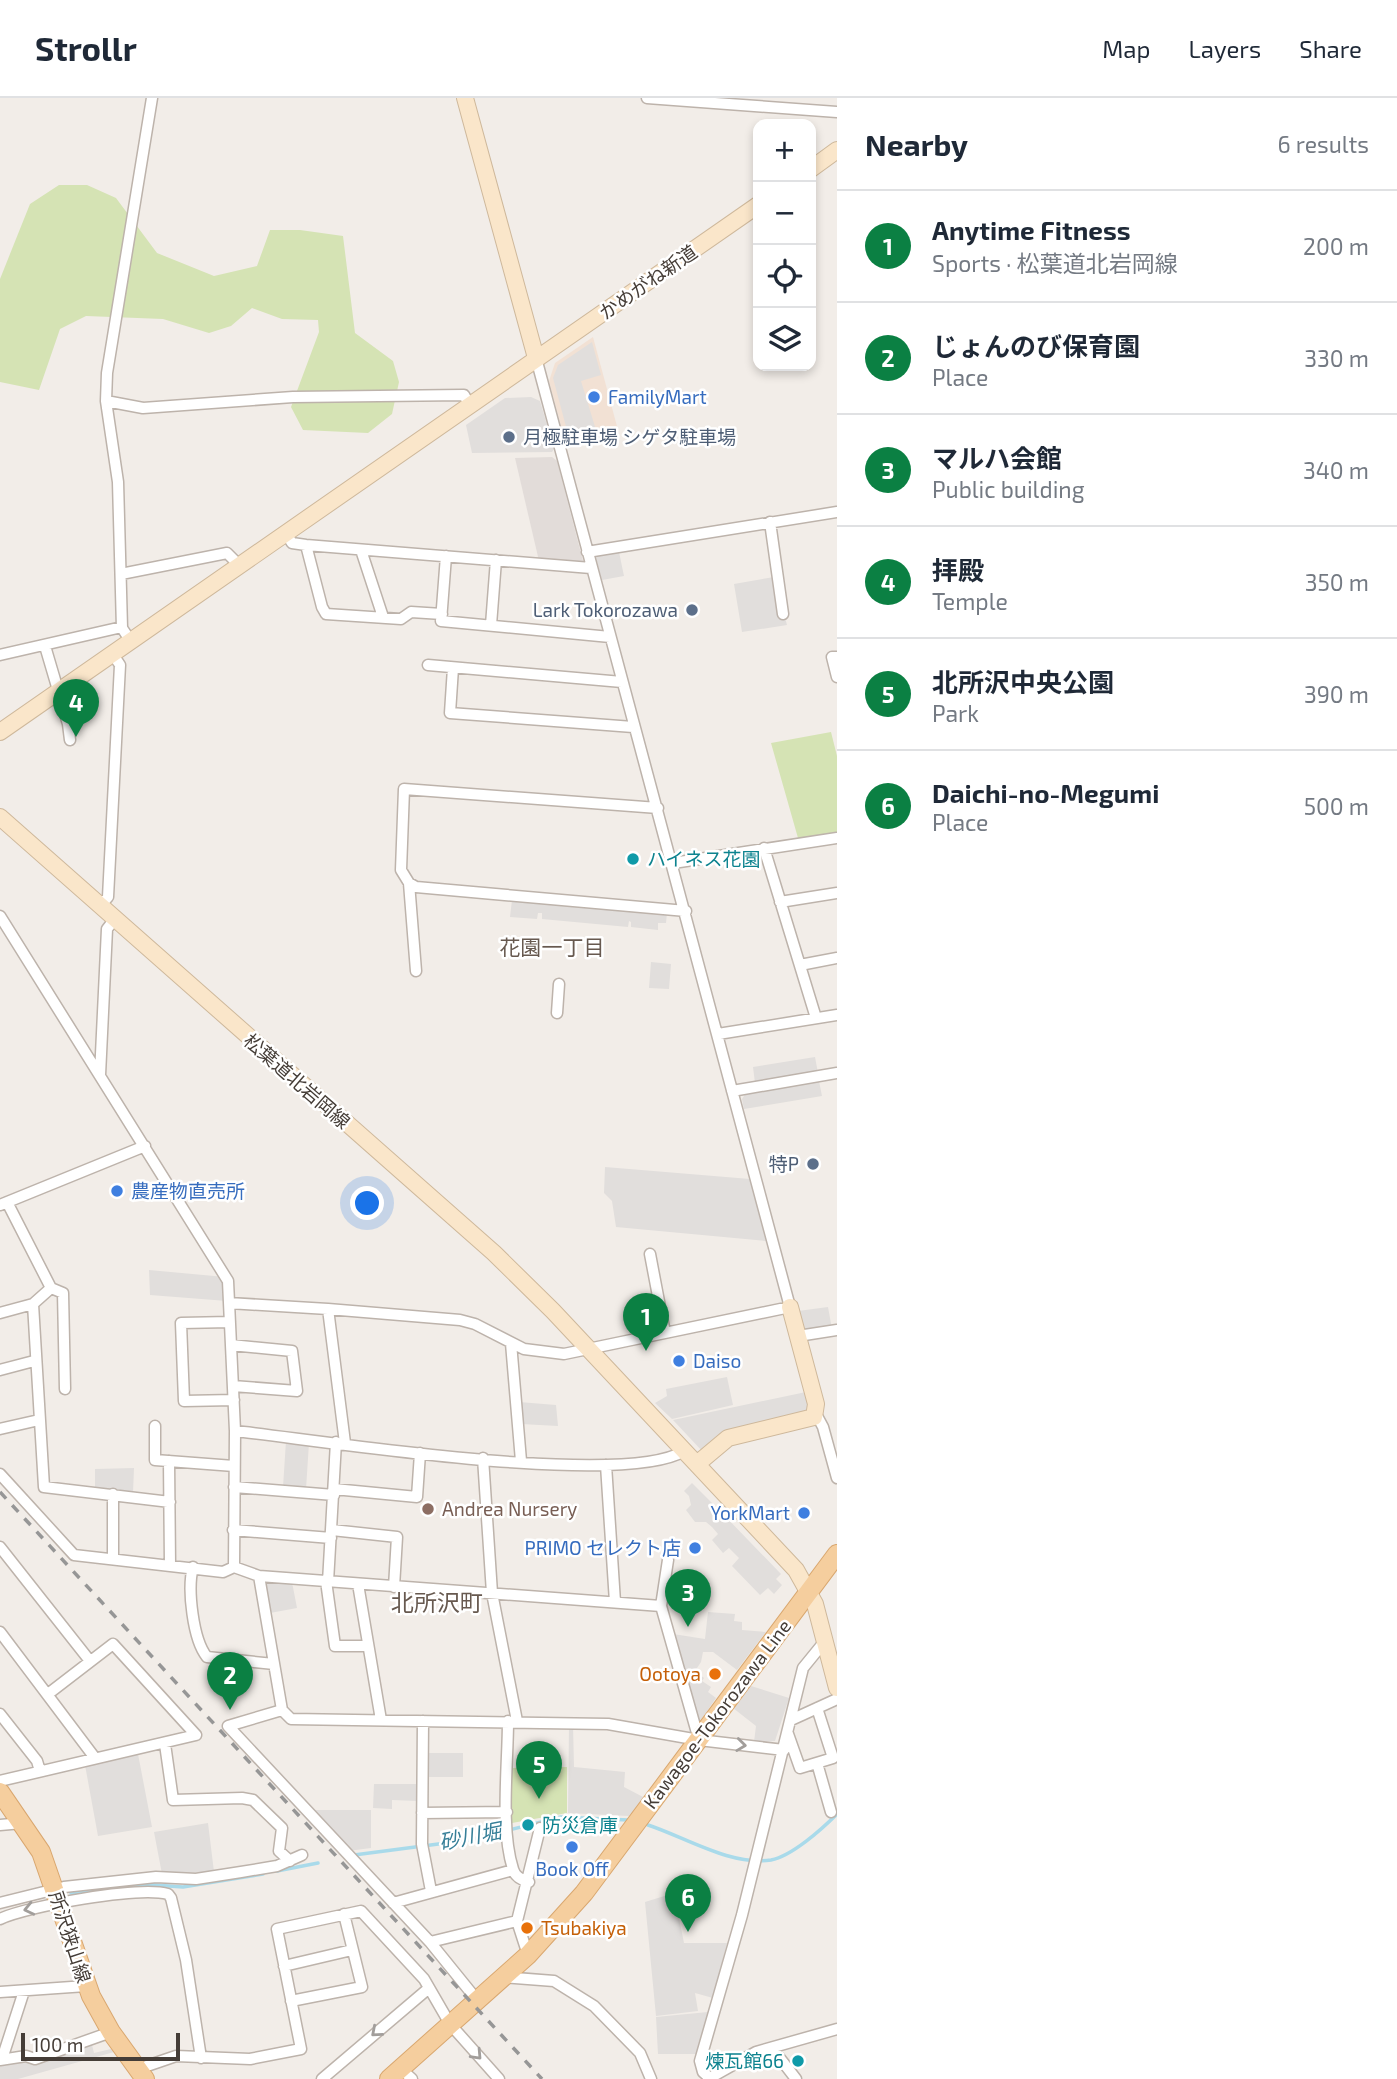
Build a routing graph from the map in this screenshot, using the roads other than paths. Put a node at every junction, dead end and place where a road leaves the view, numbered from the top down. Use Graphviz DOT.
graph roads {
  1 [pos="152,98"];
  2 [pos="465,98"];
  3 [pos="648,98"];
  4 [pos="837,112"];
  5 [pos="837,150"];
  6 [pos="816,165"];
  7 [pos="753,208"];
  8 [pos="536,358"];
  9 [pos="106,401"];
  10 [pos="470,404"];
  11 [pos="837,512"];
  12 [pos="770,522"];
  13 [pos="285,532"];
  14 [pos="306,545"];
  15 [pos="361,550"];
  16 [pos="587,552"];
  17 [pos="446,556"];
  18 [pos="496,561"];
  19 [pos="239,565"];
  20 [pos="591,568"];
  21 [pos="121,574"];
  22 [pos="442,614"];
  23 [pos="783,614"];
  24 [pos="383,617"];
  25 [pos="491,625"];
  26 [pos="126,633"];
  27 [pos="610,637"];
  28 [pos="45,646"];
  29 [pos="112,653"];
  30 [pos="0,655"];
  31 [pos="837,657"];
  32 [pos="428,665"];
  33 [pos="453,668"];
  34 [pos="837,677"];
  35 [pos="622,682"];
  36 [pos="57,692"];
  37 [pos="633,727"];
  38 [pos="0,732"];
  39 [pos="70,740"];
  40 [pos="658,808"];
  41 [pos="0,817"];
  42 [pos="837,838"];
  43 [pos="764,848"];
  44 [pos="673,863"];
  45 [pos="409,883"];
  46 [pos="837,892"];
  47 [pos="780,902"];
  48 [pos="99,907"];
  49 [pos="686,911"];
  50 [pos="0,916"];
  51 [pos="114,920"];
  52 [pos="837,958"];
  53 [pos="800,965"];
  54 [pos="416,971"];
  55 [pos="559,984"];
  56 [pos="558,1013"];
  57 [pos="837,1015"];
  58 [pos="816,1018"];
  59 [pos="718,1034"];
  60 [pos="837,1073"];
  61 [pos="100,1075"];
  62 [pos="732,1091"];
  63 [pos="145,1146"];
  64 [pos="4,1204"];
  65 [pos="650,1254"];
  66 [pos="51,1288"];
  67 [pos="229,1303"];
  68 [pos="33,1304"];
  69 [pos="790,1307"];
  70 [pos="328,1309"];
  71 [pos="0,1313"];
  72 [pos="230,1322"];
  73 [pos="837,1330"];
  74 [pos="665,1333"];
  75 [pos="798,1336"];
  76 [pos="511,1343"];
  77 [pos="231,1345"];
  78 [pos="590,1349"];
  79 [pos="34,1361"];
  80 [pos="0,1370"];
  81 [pos="233,1385"];
  82 [pos="65,1388"];
  83 [pos="234,1400"];
  84 [pos="816,1414"];
  85 [pos="39,1420"];
  86 [pos="155,1426"];
  87 [pos="0,1429"];
  88 [pos="235,1431"];
  89 [pos="340,1443"];
  90 [pos="684,1451"];
  91 [pos="420,1453"];
  92 [pos="484,1458"];
  93 [pos="169,1461"];
  94 [pos="521,1461"];
  95 [pos="697,1464"];
  96 [pos="606,1465"];
  97 [pos="234,1466"];
  98 [pos="0,1474"];
  99 [pos="837,1479"];
  100 [pos="234,1487"];
  101 [pos="334,1492"];
  102 [pos="113,1494"];
  103 [pos="170,1502"];
  104 [pos="233,1530"];
  105 [pos="332,1534"];
  106 [pos="0,1547"];
  107 [pos="837,1554"];
  108 [pos="113,1559"];
  109 [pos="668,1560"];
  110 [pos="170,1565"];
  111 [pos="193,1567"];
  112 [pos="234,1567"];
  113 [pos="259,1576"];
  114 [pos="327,1582"];
  115 [pos="358,1584"];
  116 [pos="394,1587"];
  117 [pos="809,1591"];
  118 [pos="492,1593"];
  119 [pos="615,1602"];
  120 [pos="661,1606"];
  121 [pos="0,1632"];
  122 [pos="825,1641"];
  123 [pos="368,1646"];
  124 [pos="90,1661"];
  125 [pos="274,1664"];
  126 [pos="837,1688"];
  127 [pos="48,1694"];
  128 [pos="837,1699"];
  129 [pos="817,1708"];
  130 [pos="282,1710"];
  131 [pos="0,1714"];
  132 [pos="381,1720"];
  133 [pos="791,1720"];
  134 [pos="423,1721"];
  135 [pos="513,1721"];
  136 [pos="788,1733"];
  137 [pos="699,1740"];
  138 [pos="165,1744"];
  139 [pos="784,1750"];
  140 [pos="95,1758"];
  141 [pos="817,1763"];
  142 [pos="40,1771"];
  143 [pos="0,1781"];
  144 [pos="0,1792"];
  145 [pos="507,1812"];
  146 [pos="831,1812"];
  147 [pos="422,1813"];
  148 [pos="22,1823"];
  149 [pos="0,1825"];
  150 [pos="540,1828"];
  151 [pos="302,1855"];
  152 [pos="290,1861"];
  153 [pos="513,1870"];
  154 [pos="529,1882"];
  155 [pos="431,1891"];
  156 [pos="57,1896"];
  157 [pos="0,1903"];
  158 [pos="393,1903"];
  159 [pos="344,1914"];
  160 [pos="0,1919"];
  161 [pos="517,1921"];
  162 [pos="429,1942"];
  163 [pos="352,1950"];
  164 [pos="528,1955"];
  165 [pos="284,1966"];
  166 [pos="503,1976"];
  167 [pos="86,1986"];
  168 [pos="429,1988"];
  169 [pos="24,1991"];
  170 [pos="0,1992"];
  171 [pos="477,2000"];
  172 [pos="291,2001"];
  173 [pos="450,2024"];
  174 [pos="837,2029"];
  175 [pos="111,2032"];
  176 [pos="772,2048"];
  177 [pos="201,2058"];
  178 [pos="1,2059"];
  179 [pos="141,2074"];
  180 [pos="400,2075"];
  181 [pos="710,2078"];
  182 [pos="322,2079"];
  183 [pos="499,2079"];
  184 [pos="651,2079"];
  185 [pos="796,2079"];
  1 -- 9 [label="street"];
  2 -- 8 [label="street"];
  3 -- 4 [label="street"];
  5 -- 6 [label="street"];
  7 -- 8 [label="street, かめがね新道"];
  8 -- 10 [label="street, かめがね新道"];
  8 -- 16 [label="street"];
  9 -- 10 [label="street"];
  9 -- 21 [label="street"];
  10 -- 13 [label="street, かめがね新道"];
  11 -- 12 [label="street"];
  12 -- 16 [label="street"];
  12 -- 23 [label="street"];
  13 -- 14 [label="street"];
  13 -- 19 [label="street, かめがね新道"];
  14 -- 15 [label="street"];
  14 -- 24 [label="street"];
  15 -- 17 [label="street"];
  15 -- 24 [label="street"];
  16 -- 20 [label="street"];
  17 -- 18 [label="street"];
  17 -- 22 [label="street"];
  18 -- 20 [label="street"];
  18 -- 25 [label="street"];
  19 -- 21 [label="street"];
  19 -- 26 [label="street, かめがね新道"];
  20 -- 27 [label="street"];
  21 -- 26 [label="street"];
  22 -- 24 [label="street"];
  22 -- 25 [label="street"];
  25 -- 27 [label="street"];
  26 -- 28 [label="street"];
  26 -- 29 [label="street, かめがね新道"];
  27 -- 35 [label="street"];
  28 -- 30 [label="street"];
  28 -- 36 [label="street"];
  29 -- 36 [label="street, かめがね新道"];
  29 -- 48 [label="street"];
  31 -- 34 [label="street"];
  32 -- 33 [label="street"];
  33 -- 35 [label="street"];
  33 -- 37 [label="street"];
  35 -- 37 [label="street"];
  36 -- 38 [label="street, かめがね新道"];
  36 -- 39 [label="street"];
  37 -- 40 [label="street"];
  40 -- 44 [label="street"];
  40 -- 45 [label="street"];
  41 -- 48 [label="street, 松葉道北岩岡線"];
  42 -- 43 [label="street"];
  43 -- 44 [label="street"];
  43 -- 47 [label="street"];
  44 -- 49 [label="street"];
  45 -- 49 [label="street"];
  45 -- 54 [label="street"];
  46 -- 47 [label="street"];
  47 -- 53 [label="street"];
  48 -- 51 [label="street, 松葉道北岩岡線"];
  49 -- 59 [label="street"];
  50 -- 61 [label="street"];
  51 -- 61 [label="street"];
  51 -- 78 [label="street, 松葉道北岩岡線"];
  52 -- 53 [label="street"];
  53 -- 58 [label="street"];
  55 -- 56 [label="street"];
  57 -- 58 [label="street"];
  58 -- 59 [label="street"];
  59 -- 62 [label="street"];
  60 -- 62 [label="street"];
  61 -- 63 [label="street"];
  62 -- 69 [label="street"];
  63 -- 64 [label="street"];
  63 -- 67 [label="street"];
  64 -- 66 [label="street"];
  65 -- 74 [label="street"];
  66 -- 68 [label="street"];
  66 -- 82 [label="street"];
  67 -- 70 [label="street"];
  67 -- 72 [label="street"];
  68 -- 71 [label="street"];
  68 -- 79 [label="street"];
  69 -- 74 [label="street"];
  69 -- 75 [label="street"];
  70 -- 76 [label="street"];
  70 -- 89 [label="street"];
  72 -- 77 [label="street"];
  72 -- 83 [label="street"];
  73 -- 75 [label="street"];
  74 -- 78 [label="street"];
  75 -- 84 [label="street"];
  76 -- 78 [label="street"];
  76 -- 94 [label="street"];
  77 -- 81 [label="street"];
  77 -- 81 [label="street"];
  78 -- 90 [label="street, 松葉道北岩岡線"];
  79 -- 80 [label="street"];
  79 -- 85 [label="street"];
  81 -- 83 [label="street"];
  83 -- 88 [label="street"];
  84 -- 95 [label="street"];
  84 -- 99 [label="street"];
  85 -- 87 [label="street"];
  85 -- 102 [label="street"];
  86 -- 93 [label="street"];
  88 -- 89 [label="street"];
  88 -- 97 [label="street"];
  89 -- 91 [label="street"];
  89 -- 101 [label="street"];
  90 -- 95 [label="street, 松葉道北岩岡線"];
  90 -- 96 [label="street"];
  91 -- 92 [label="street"];
  91 -- 101 [label="street"];
  92 -- 94 [label="street"];
  92 -- 118 [label="street"];
  93 -- 97 [label="street"];
  93 -- 103 [label="street"];
  94 -- 96 [label="street"];
  95 -- 117 [label="street, 松葉道北岩岡線"];
  96 -- 119 [label="street"];
  97 -- 100 [label="street"];
  98 -- 108 [label="street"];
  100 -- 101 [label="street"];
  100 -- 104 [label="street"];
  101 -- 105 [label="street"];
  102 -- 103 [label="street"];
  102 -- 108 [label="street"];
  103 -- 110 [label="street"];
  104 -- 105 [label="street"];
  104 -- 112 [label="street"];
  105 -- 114 [label="street"];
  105 -- 116 [label="street"];
  106 -- 124 [label="street"];
  107 -- 117 [label="main road, Kawagoe-Tokorozawa Line"];
  108 -- 110 [label="street"];
  109 -- 120 [label="street"];
  110 -- 111 [label="street"];
  111 -- 112 [label="street"];
  111 -- 125 [label="street"];
  112 -- 113 [label="street"];
  113 -- 114 [label="street"];
  113 -- 125 [label="street"];
  114 -- 115 [label="street"];
  114 -- 123 [label="street"];
  115 -- 116 [label="street"];
  115 -- 123 [label="street"];
  116 -- 118 [label="street"];
  117 -- 122 [label="street, 松葉道北岩岡線"];
  117 -- 137 [label="main road, Kawagoe-Tokorozawa Line"];
  118 -- 119 [label="street"];
  118 -- 135 [label="street"];
  119 -- 120 [label="street"];
  120 -- 137 [label="street"];
  121 -- 127 [label="street"];
  122 -- 126 [label="street, 松葉道北岩岡線"];
  122 -- 133 [label="street"];
  123 -- 132 [label="street"];
  124 -- 127 [label="street"];
  124 -- 138 [label="street"];
  125 -- 130 [label="street"];
  127 -- 140 [label="street"];
  128 -- 129 [label="street"];
  129 -- 133 [label="street"];
  129 -- 141 [label="street"];
  130 -- 132 [label="street"];
  130 -- 158 [label="street"];
  131 -- 142 [label="street"];
  132 -- 134 [label="street"];
  133 -- 136 [label="street"];
  134 -- 135 [label="street"];
  134 -- 147 [label="street"];
  135 -- 137 [label="street"];
  135 -- 145 [label="street"];
  136 -- 139 [label="street"];
  136 -- 141 [label="street"];
  137 -- 139 [label="street, one-way"];
  137 -- 164 [label="main road, Kawagoe-Tokorozawa Line"];
  138 -- 140 [label="street"];
  138 -- 152 [label="street"];
  139 -- 181 [label="street"];
  140 -- 142 [label="street"];
  141 -- 146 [label="street"];
  142 -- 143 [label="street"];
  144 -- 148 [label="main road, 所沢狭山線"];
  145 -- 147 [label="street"];
  145 -- 153 [label="street"];
  147 -- 155 [label="street"];
  148 -- 149 [label="street"];
  148 -- 156 [label="main road, 所沢狭山線"];
  150 -- 154 [label="street"];
  151 -- 152 [label="street"];
  152 -- 156 [label="street"];
  153 -- 154 [label="street"];
  153 -- 155 [label="street"];
  154 -- 161 [label="street"];
  155 -- 158 [label="street"];
  156 -- 157 [label="street"];
  156 -- 160 [label="street, one-way"];
  156 -- 167 [label="main road, 所沢狭山線"];
  156 -- 177 [label="street"];
  158 -- 162 [label="street"];
  159 -- 163 [label="street"];
  159 -- 165 [label="street"];
  159 -- 168 [label="street"];
  161 -- 162 [label="street"];
  161 -- 164 [label="street"];
  162 -- 171 [label="street"];
  163 -- 165 [label="street"];
  163 -- 172 [label="street"];
  164 -- 166 [label="main road, Kawagoe-Tokorozawa Line"];
  165 -- 172 [label="street"];
  166 -- 171 [label="main road, Kawagoe-Tokorozawa Line"];
  166 -- 184 [label="street"];
  167 -- 169 [label="street"];
  167 -- 175 [label="main road, 所沢狭山線"];
  168 -- 173 [label="street"];
  168 -- 182 [label="street, one-way"];
  169 -- 170 [label="street"];
  169 -- 178 [label="street"];
  171 -- 173 [label="main road, Kawagoe-Tokorozawa Line"];
  172 -- 177 [label="street"];
  173 -- 180 [label="main road, Kawagoe-Tokorozawa Line"];
  173 -- 183 [label="street, one-way"];
  174 -- 176 [label="street"];
  175 -- 178 [label="street"];
  175 -- 179 [label="main road, 所沢狭山線"];
  176 -- 181 [label="street"];
  176 -- 185 [label="street"];
  177 -- 179 [label="street"];
}
